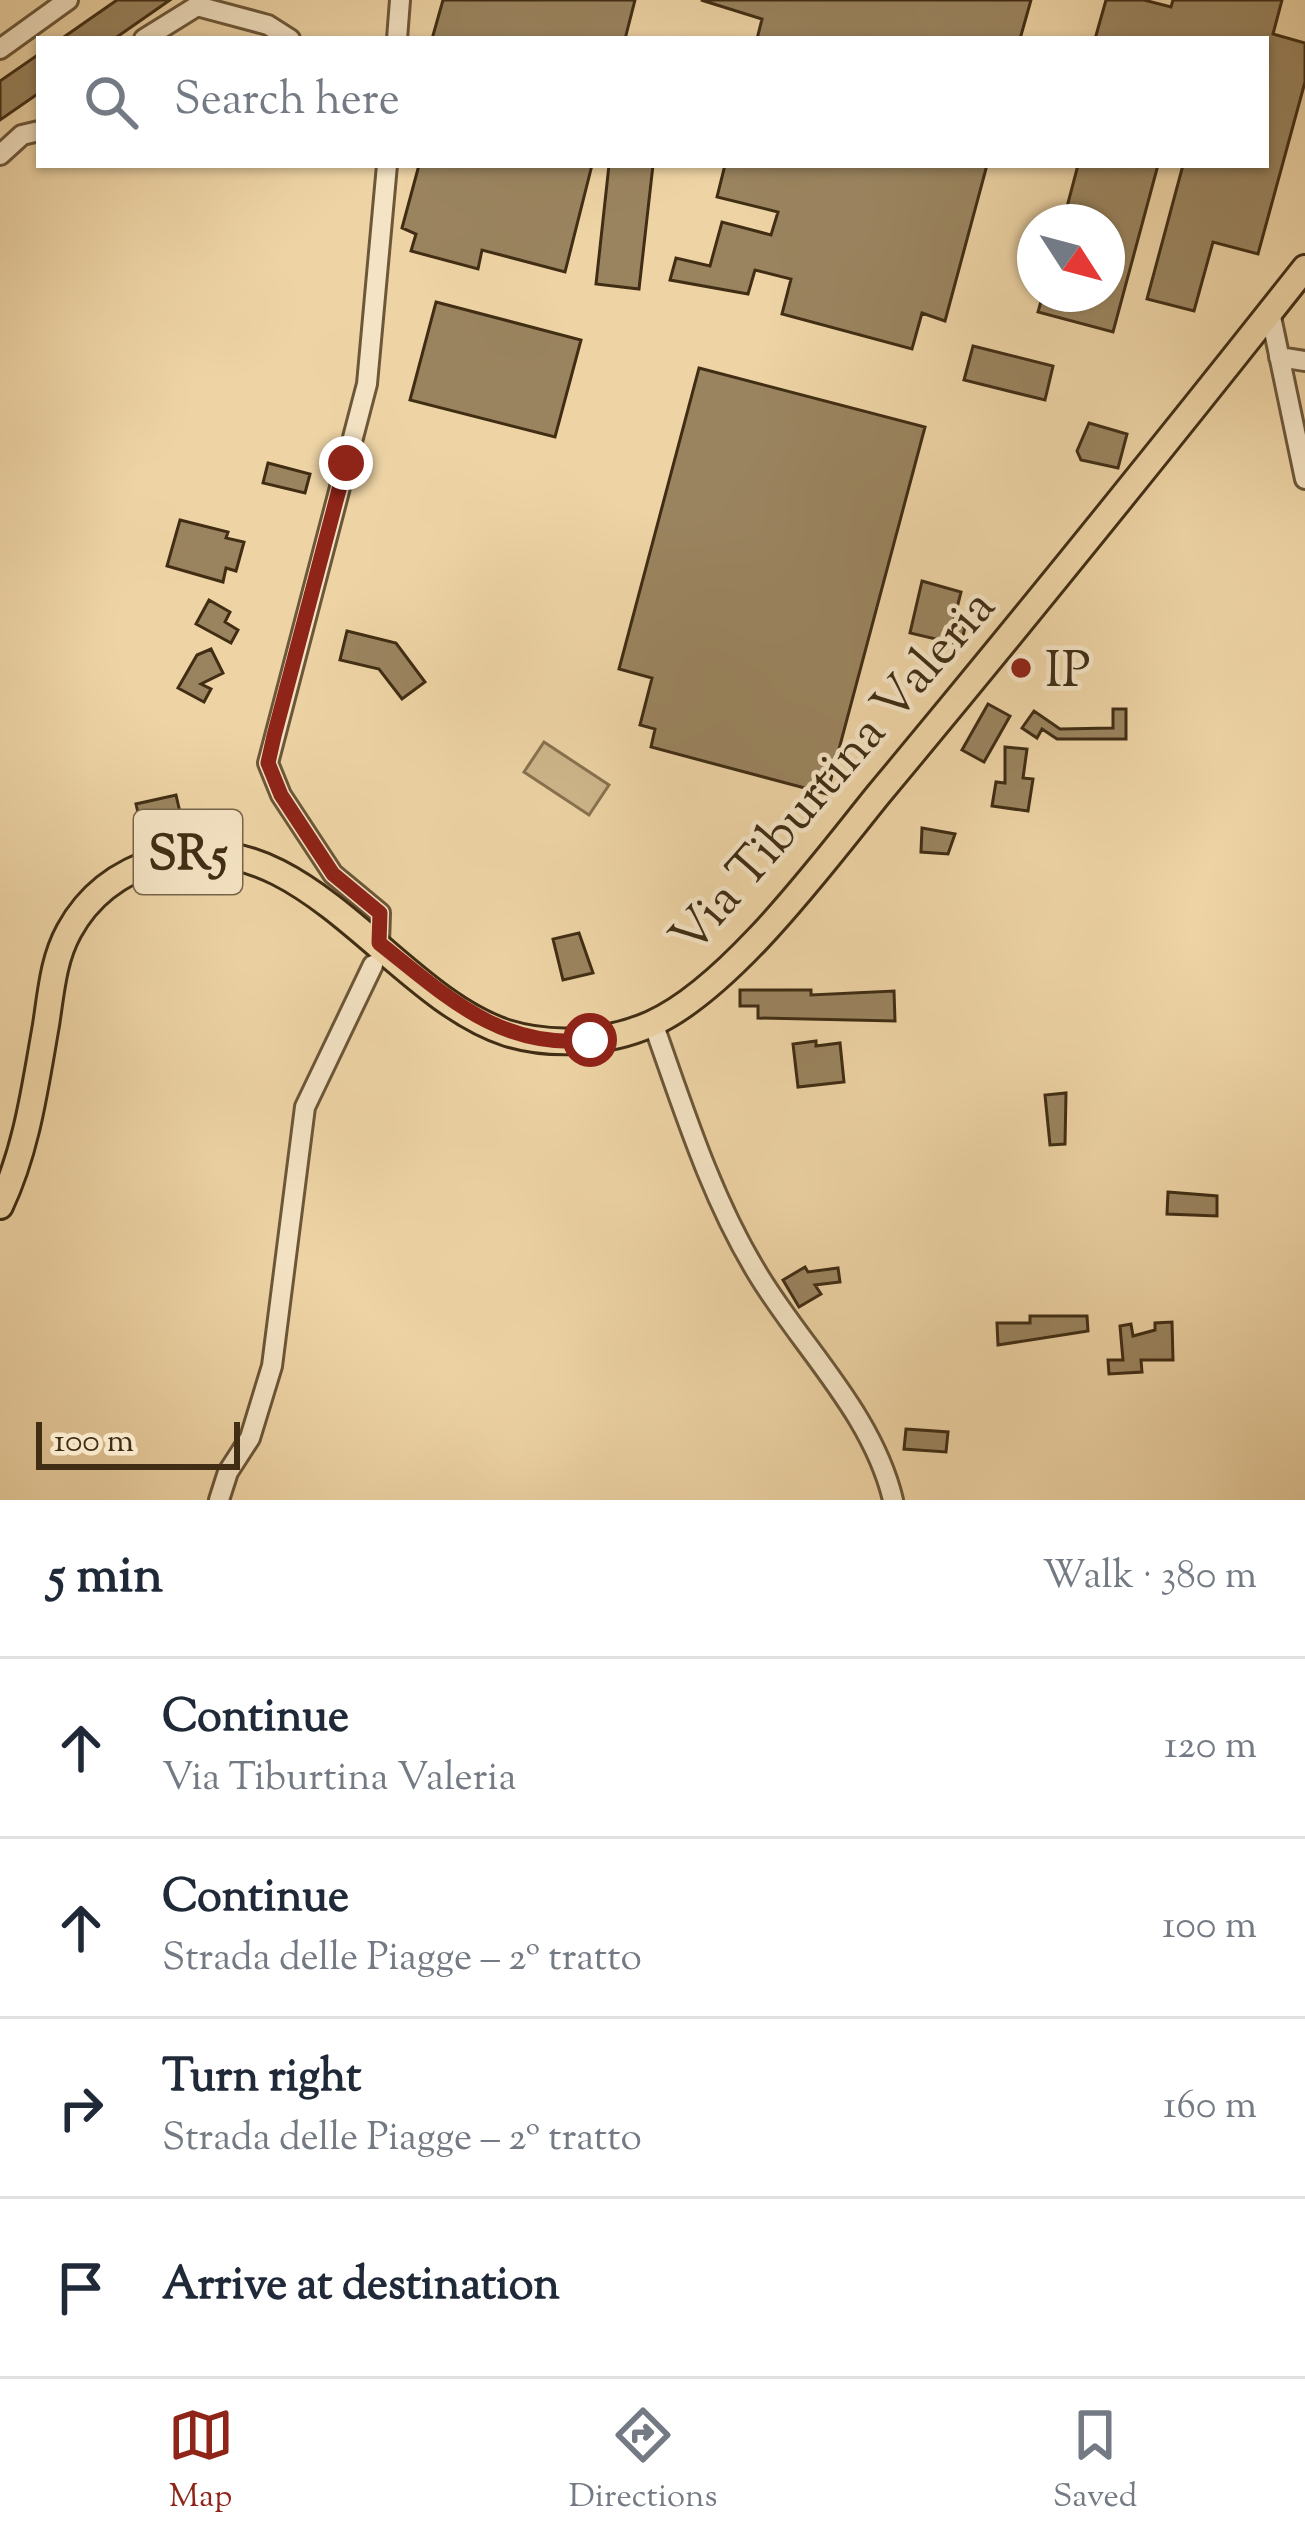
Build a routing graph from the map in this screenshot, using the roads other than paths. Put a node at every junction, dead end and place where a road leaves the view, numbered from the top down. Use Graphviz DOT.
graph roads {
  1 [pos="68,0"];
  2 [pos="400,0"];
  3 [pos="149,36"];
  4 [pos="285,36"];
  5 [pos="397,36"];
  6 [pos="0,49"];
  7 [pos="30,133"];
  8 [pos="0,155"];
  9 [pos="387,168"];
  10 [pos="1305,268"];
  11 [pos="1270,312"];
  12 [pos="1279,357"];
  13 [pos="1305,361"];
  14 [pos="1299,431"];
  15 [pos="1305,479"];
  16 [pos="376,954"];
  17 [pos="653,1023"];
  18 [pos="0,1206"];
  19 [pos="219,1500"];
  20 [pos="893,1500"];
  1 -- 6 [label="street"];
  2 -- 5 [label="street"];
  3 -- 4 [label="street"];
  7 -- 8 [label="street"];
  9 -- 16 [label="street"];
  10 -- 11 [label="main road, Via Tiburtina Valeria / SR5"];
  11 -- 12 [label="street"];
  11 -- 17 [label="main road, Via Tiburtina Valeria / SR5"];
  12 -- 13 [label="street"];
  12 -- 14 [label="street"];
  14 -- 15 [label="street"];
  16 -- 17 [label="main road, Via Tiburtina Valeria / SR5"];
  16 -- 18 [label="main road, Via Tiburtina Valeria / SR5"];
  16 -- 19 [label="street"];
  17 -- 20 [label="street"];
}
